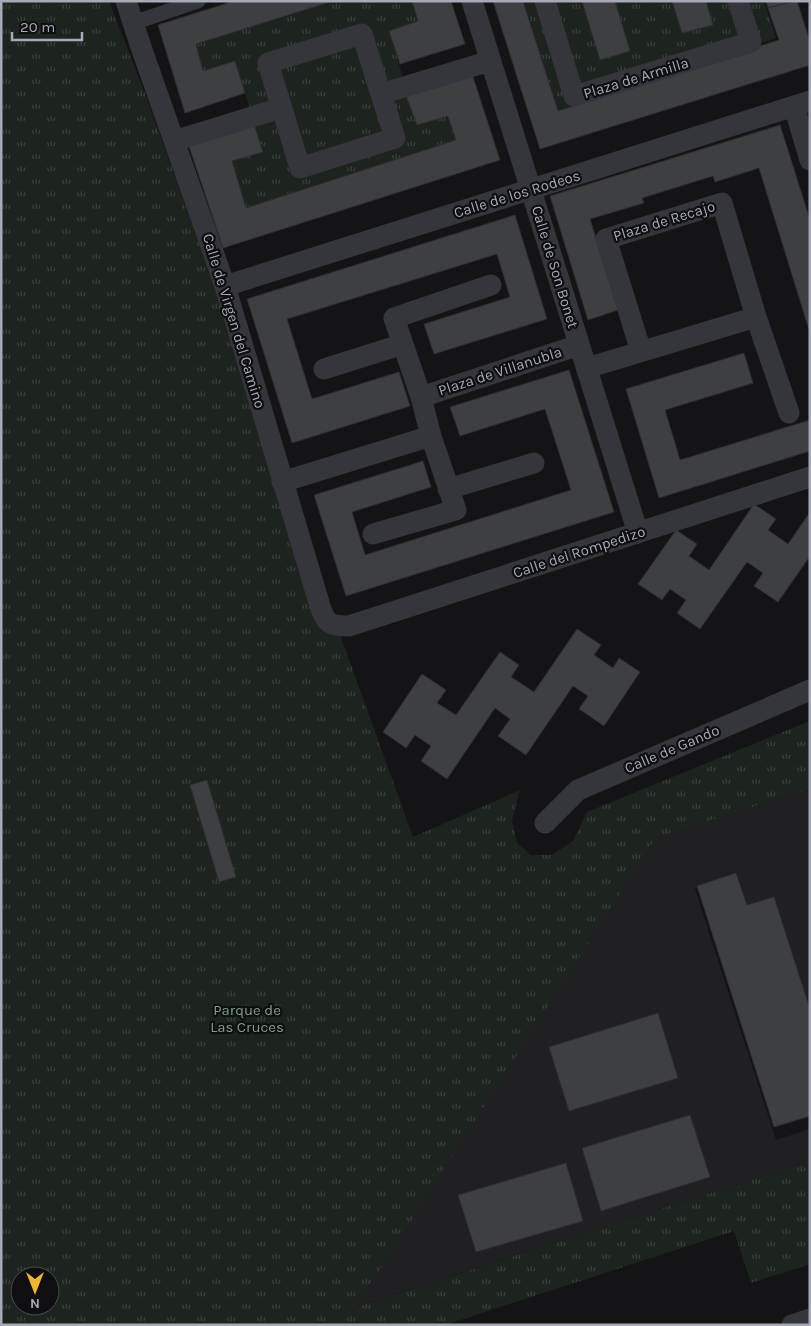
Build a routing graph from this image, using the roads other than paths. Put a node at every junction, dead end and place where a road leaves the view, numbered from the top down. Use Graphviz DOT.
graph roads {
  1 [pos="126,1"];
  2 [pos="198,1"];
  3 [pos="472,1"];
  4 [pos="545,1"];
  5 [pos="738,1"];
  6 [pos="133,23"];
  7 [pos="490,61"];
  8 [pos="381,94"];
  9 [pos="802,104"];
  10 [pos="281,108"];
  11 [pos="174,140"];
  12 [pos="810,160"];
  13 [pos="530,190"];
  14 [pos="491,285"];
  15 [pos="225,286"];
  16 [pos="756,316"];
  17 [pos="403,344"];
  18 [pos="580,345"];
  19 [pos="641,351"];
  20 [pos="586,368"];
  21 [pos="324,369"];
  22 [pos="421,397"];
  23 [pos="789,413"];
  24 [pos="431,436"];
  25 [pos="534,463"];
  26 [pos="810,477"];
  27 [pos="282,482"];
  28 [pos="448,489"];
  29 [pos="638,533"];
  30 [pos="373,534"];
  31 [pos="349,626"];
  32 [pos="810,690"];
  33 [pos="545,823"];
  34 [pos="810,1319"];
  35 [pos="792,1325"];
  1 -- 6 [label="street, Calle de Virgen del Camino"];
  2 -- 6 [label="street"];
  3 -- 7 [label="street, Calle de Son Bonet"];
  4 -- 5 [label="street, Plaza de Armilla"];
  6 -- 11 [label="street, Calle de Virgen del Camino"];
  7 -- 8 [label="street"];
  7 -- 13 [label="street, Calle de Son Bonet"];
  8 -- 10 [label="street"];
  8 -- 10 [label="street"];
  9 -- 12 [label="street"];
  9 -- 13 [label="street, Calle de los Rodeos"];
  10 -- 11 [label="street"];
  11 -- 15 [label="street, Calle de Virgen del Camino"];
  13 -- 15 [label="street, Calle de los Rodeos"];
  13 -- 18 [label="street, Calle de Son Bonet"];
  14 -- 17 [label="street, Plaza de Villanubla"];
  15 -- 27 [label="street, Calle de Virgen del Camino"];
  16 -- 19 [label="street"];
  16 -- 19 [label="street, Plaza de Recajo"];
  16 -- 23 [label="street, Plaza de Recajo"];
  17 -- 21 [label="street"];
  17 -- 22 [label="street, Plaza de Villanubla"];
  18 -- 20 [label="street, Calle de Son Bonet"];
  18 -- 22 [label="street, Plaza de Villanubla"];
  19 -- 20 [label="street"];
  20 -- 29 [label="street, Calle de Son Bonet"];
  22 -- 24 [label="street, Plaza de Villanubla"];
  24 -- 27 [label="street"];
  24 -- 28 [label="street, Plaza de Villanubla"];
  25 -- 28 [label="street"];
  26 -- 29 [label="street, Calle del Rompedizo"];
  27 -- 31 [label="street, Calle de Virgen del Camino"];
  28 -- 30 [label="street, Plaza de Villanubla"];
  29 -- 31 [label="street, Calle del Rompedizo"];
  32 -- 33 [label="street, Calle de Gando"];
  34 -- 35 [label="street"];
}
